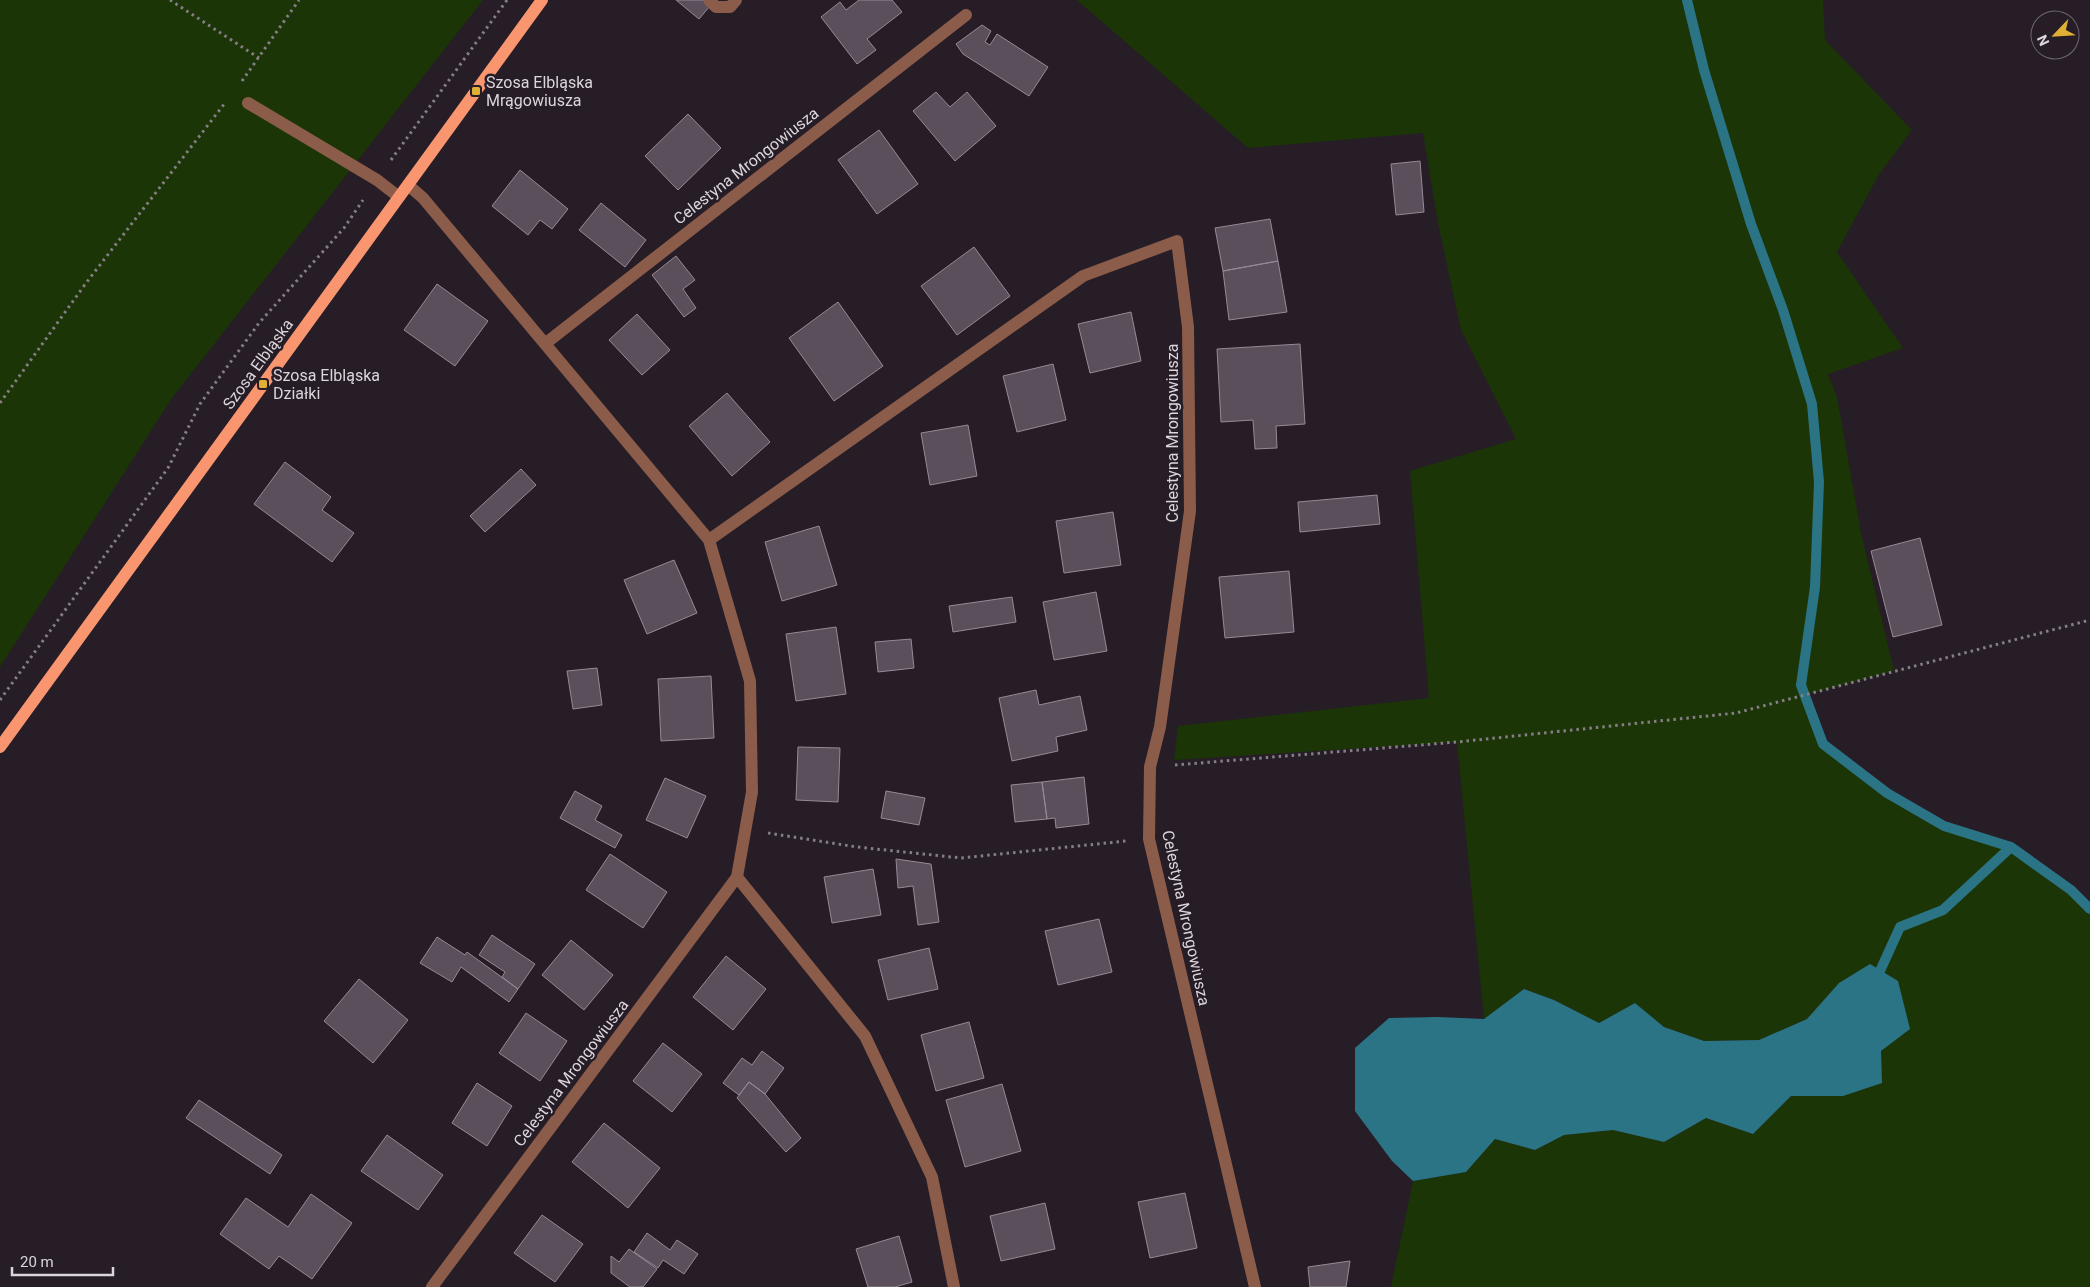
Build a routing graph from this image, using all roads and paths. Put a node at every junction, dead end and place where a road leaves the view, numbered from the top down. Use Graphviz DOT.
graph roads {
  1 [pos="170,0"];
  2 [pos="299,0"];
  3 [pos="507,0"];
  4 [pos="542,0"];
  5 [pos="709,0"];
  6 [pos="736,0"];
  7 [pos="966,15"];
  8 [pos="259,58"];
  9 [pos="239,85"];
  10 [pos="228,99"];
  11 [pos="248,103"];
  12 [pos="377,180"];
  13 [pos="408,185"];
  14 [pos="399,197"];
  15 [pos="546,343"];
  16 [pos="0,403"];
  17 [pos="709,540"];
  18 [pos="2090,620"];
  19 [pos="0,700"];
  20 [pos="0,747"];
  21 [pos="1150,767"];
  22 [pos="745,829"];
  23 [pos="1149,838"];
  24 [pos="737,878"];
  25 [pos="432,1287"];
  26 [pos="954,1287"];
  27 [pos="1255,1287"];
  1 -- 8 [label="path"];
  2 -- 8 [label="path"];
  3 -- 12 [label="path"];
  4 -- 13 [label="main road, Szosa Elbląska"];
  5 -- 6 [label="street"];
  7 -- 15 [label="street, Celestyna Mrongowiusza"];
  8 -- 9 [label="path"];
  10 -- 16 [label="path"];
  11 -- 12 [label="street"];
  12 -- 14 [label="street"];
  12 -- 19 [label="path"];
  13 -- 14 [label="main road, Szosa Elbląska"];
  13 -- 15 [label="street, Celestyna Mrongowiusza"];
  14 -- 20 [label="main road, Szosa Elbląska"];
  15 -- 17 [label="street, Celestyna Mrongowiusza"];
  17 -- 21 [label="street, Celestyna Mrongowiusza"];
  17 -- 22 [label="street, Celestyna Mrongowiusza"];
  18 -- 21 [label="path"];
  21 -- 23 [label="street, Celestyna Mrongowiusza"];
  22 -- 23 [label="path"];
  22 -- 24 [label="street, Celestyna Mrongowiusza"];
  23 -- 27 [label="street, Celestyna Mrongowiusza"];
  24 -- 25 [label="street, Celestyna Mrongowiusza"];
  24 -- 26 [label="street"];
}
